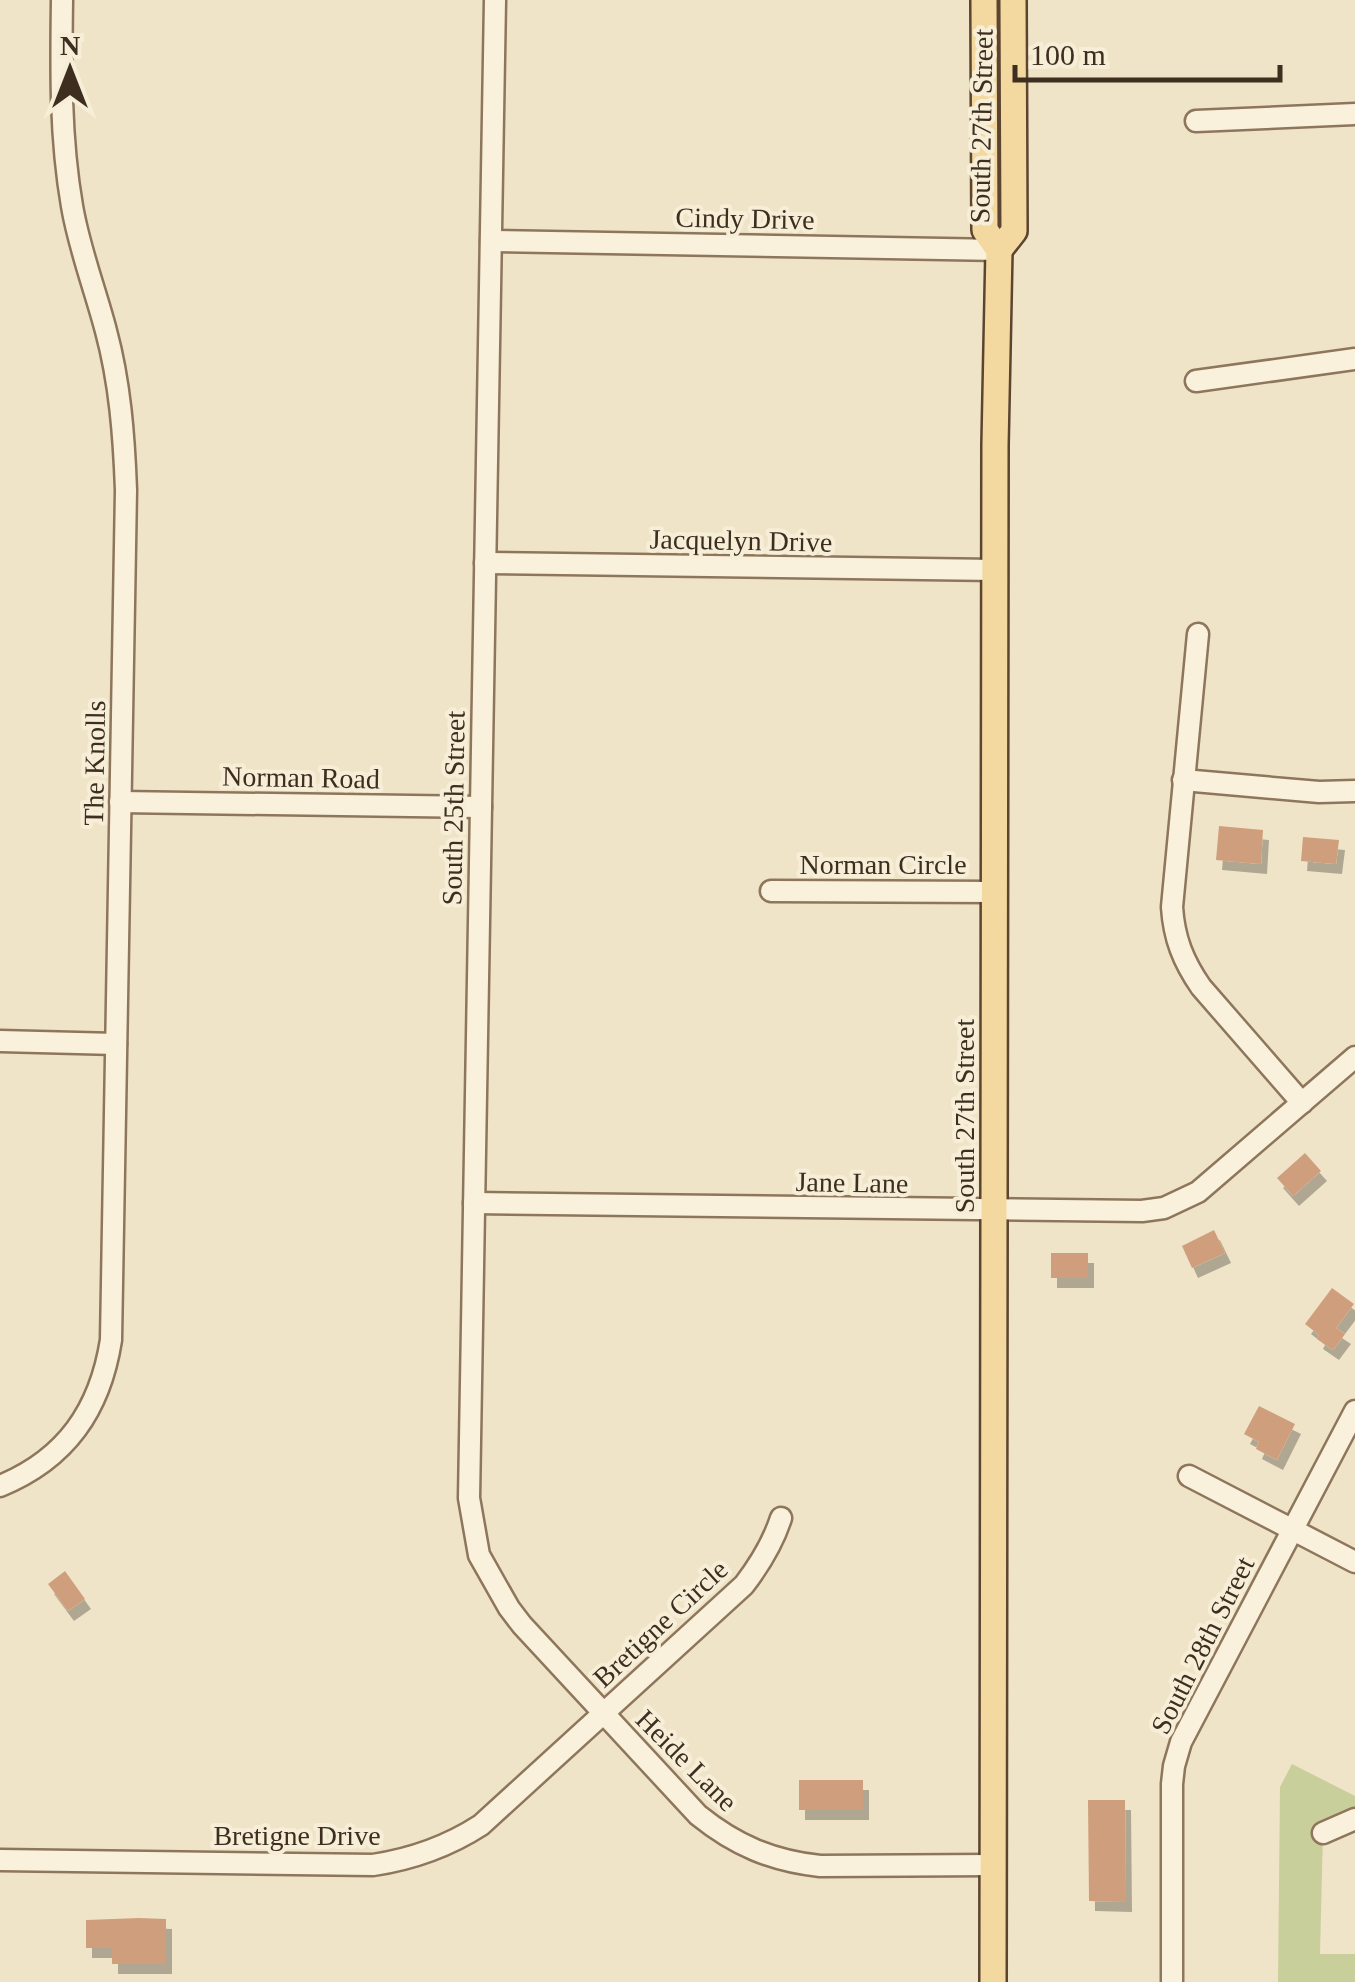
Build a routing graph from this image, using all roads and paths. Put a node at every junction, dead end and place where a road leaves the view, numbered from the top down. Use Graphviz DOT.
graph roads {
  1 [pos="62,0"];
  2 [pos="495,0"];
  3 [pos="984,0"];
  4 [pos="1013,0"];
  5 [pos="1355,114"];
  6 [pos="1196,121"];
  7 [pos="490,242"];
  8 [pos="999,250"];
  9 [pos="1355,359"];
  10 [pos="1196,381"];
  11 [pos="485,563"];
  12 [pos="995,570"];
  13 [pos="1198,634"];
  14 [pos="1183,780"];
  15 [pos="1355,791"];
  16 [pos="120,802"];
  17 [pos="481,807"];
  18 [pos="772,891"];
  19 [pos="994,892"];
  20 [pos="0,1042"];
  21 [pos="116,1044"];
  22 [pos="1355,1056"];
  23 [pos="1302,1102"];
  24 [pos="474,1204"];
  25 [pos="994,1211"];
  26 [pos="1355,1411"];
  27 [pos="1189,1476"];
  28 [pos="0,1486"];
  29 [pos="781,1518"];
  30 [pos="1292,1528"];
  31 [pos="1355,1562"];
  32 [pos="509,1608"];
  33 [pos="602,1714"];
  34 [pos="1355,1819"];
  35 [pos="1323,1833"];
  36 [pos="0,1860"];
  37 [pos="993,1866"];
  38 [pos="993,1982"];
  39 [pos="1172,1982"];
  1 -- 16 [label="street, The Knolls"];
  2 -- 7 [label="street, South 25th Street"];
  3 -- 8 [label="main road, South 27th Street"];
  4 -- 8 [label="main road, South 27th Street"];
  5 -- 6 [label="street"];
  7 -- 8 [label="street, Cindy Drive"];
  7 -- 11 [label="street, South 25th Street"];
  8 -- 12 [label="main road, South 27th Street"];
  9 -- 10 [label="street"];
  11 -- 12 [label="street, Jacquelyn Drive"];
  11 -- 17 [label="street, South 25th Street"];
  12 -- 19 [label="main road, South 27th Street"];
  13 -- 14 [label="street"];
  14 -- 15 [label="street"];
  14 -- 23 [label="street"];
  16 -- 17 [label="street, Norman Road"];
  16 -- 21 [label="street, The Knolls"];
  17 -- 24 [label="street, South 25th Street"];
  18 -- 19 [label="street, Norman Circle"];
  19 -- 25 [label="main road, South 27th Street"];
  20 -- 21 [label="street"];
  21 -- 28 [label="street, The Knolls"];
  22 -- 23 [label="street, Jane Lane"];
  23 -- 25 [label="street, Jane Lane"];
  24 -- 25 [label="street, Jane Lane"];
  24 -- 32 [label="street, South 25th Street"];
  25 -- 37 [label="main road, South 27th Street"];
  26 -- 30 [label="street, South 28th Street"];
  27 -- 30 [label="street"];
  29 -- 33 [label="street, Bretigne Circle"];
  30 -- 31 [label="street"];
  30 -- 39 [label="street, South 28th Street"];
  32 -- 33 [label="street, Heide Lane"];
  33 -- 36 [label="street, Bretigne Drive"];
  33 -- 37 [label="street, Heide Lane"];
  34 -- 35 [label="street"];
  37 -- 38 [label="main road, South 27th Street"];
}
